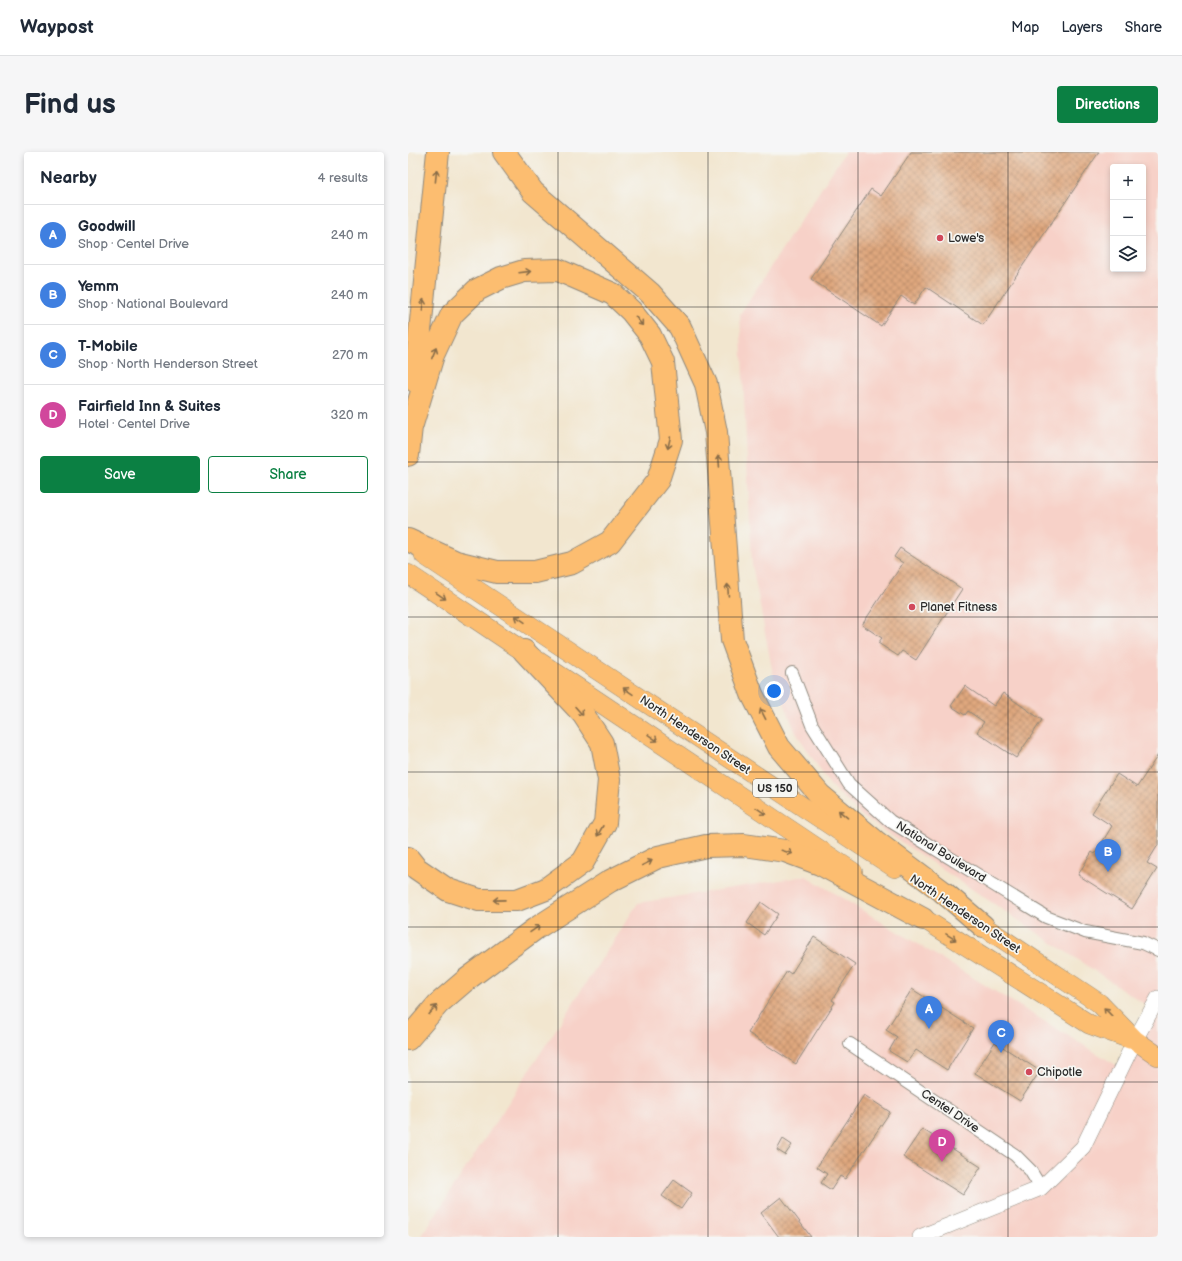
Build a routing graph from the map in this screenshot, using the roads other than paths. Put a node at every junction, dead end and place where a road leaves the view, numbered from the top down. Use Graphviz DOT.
graph roads {
  1 [pos="438,152"];
  2 [pos="504,152"];
  3 [pos="410,431"];
  4 [pos="408,455"];
  5 [pos="408,540"];
  6 [pos="408,544"];
  7 [pos="408,574"];
  8 [pos="524,652"];
  9 [pos="792,673"];
  10 [pos="408,858"];
  11 [pos="923,919"];
  12 [pos="983,926"];
  13 [pos="1158,950"];
  14 [pos="1158,998"];
  15 [pos="408,1039"];
  16 [pos="1135,1040"];
  17 [pos="850,1044"];
  18 [pos="1158,1056"];
  19 [pos="1041,1188"];
  20 [pos="920,1237"];
  3 -- 1 [label="highway, one-way"];
  12 -- 2 [label="highway, one-way"];
  3 -- 4 [label="highway"];
  3 -- 5 [label="highway, one-way"];
  12 -- 6 [label="main road, North Henderson Street / US 150, one-way"];
  7 -- 8 [label="main road, North Henderson Street / US 150, one-way"];
  8 -- 10 [label="highway, one-way"];
  8 -- 11 [label="main road, North Henderson Street / US 150, one-way"];
  9 -- 13 [label="street, National Boulevard"];
  15 -- 11 [label="highway, one-way"];
  11 -- 16 [label="main road, North Henderson Street / US 150, one-way"];
  16 -- 12 [label="main road, North Henderson Street / US 150, one-way"];
  14 -- 16 [label="street"];
  16 -- 18 [label="main road, North Henderson Street / US 150"];
  16 -- 19 [label="street"];
  17 -- 19 [label="street, Centel Drive"];
  19 -- 20 [label="street"];
}
